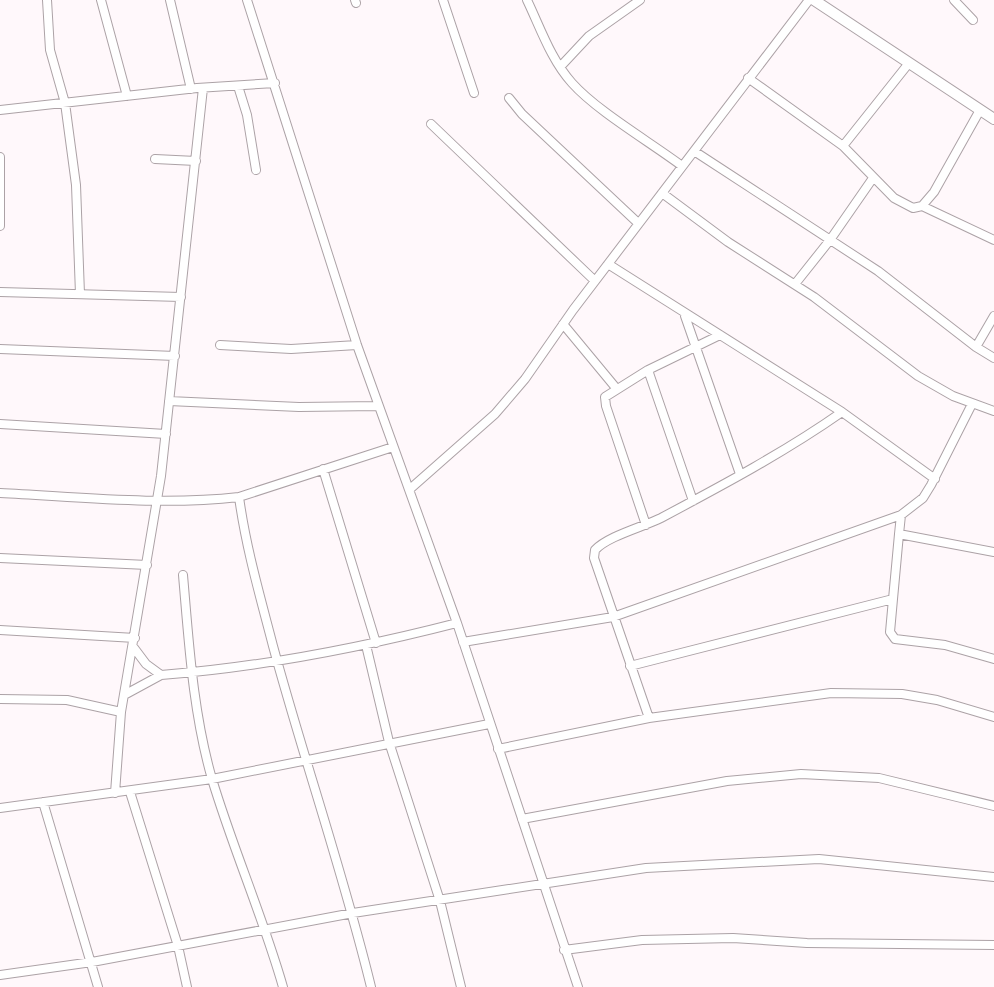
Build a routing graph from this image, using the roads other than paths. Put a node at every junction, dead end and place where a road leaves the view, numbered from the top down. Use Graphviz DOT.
graph roads {
  1 [pos="47,0"];
  2 [pos="101,0"];
  3 [pos="170,0"];
  4 [pos="247,0"];
  5 [pos="443,0"];
  6 [pos="527,0"];
  7 [pos="640,0"];
  8 [pos="812,0"];
  9 [pos="954,0"];
  10 [pos="628,3"];
  11 [pos="973,20"];
  12 [pos="909,63"];
  13 [pos="560,67"];
  14 [pos="748,78"];
  15 [pos="275,83"];
  16 [pos="238,86"];
  17 [pos="203,88"];
  18 [pos="191,89"];
  19 [pos="474,93"];
  20 [pos="127,96"];
  21 [pos="509,98"];
  22 [pos="65,103"];
  23 [pos="0,110"];
  24 [pos="980,110"];
  25 [pos="994,119"];
  26 [pos="431,124"];
  27 [pos="843,146"];
  28 [pos="694,151"];
  29 [pos="0,157"];
  30 [pos="155,159"];
  31 [pos="196,161"];
  32 [pos="682,166"];
  33 [pos="256,170"];
  34 [pos="873,178"];
  35 [pos="662,193"];
  36 [pos="922,206"];
  37 [pos="638,223"];
  38 [pos="0,226"];
  39 [pos="830,240"];
  40 [pos="994,240"];
  41 [pos="608,264"];
  42 [pos="595,281"];
  43 [pos="795,284"];
  44 [pos="0,292"];
  45 [pos="80,294"];
  46 [pos="181,297"];
  47 [pos="685,315"];
  48 [pos="994,316"];
  49 [pos="563,324"];
  50 [pos="720,335"];
  51 [pos="220,345"];
  52 [pos="357,345"];
  53 [pos="976,347"];
  54 [pos="695,348"];
  55 [pos="0,349"];
  56 [pos="175,356"];
  57 [pos="994,358"];
  58 [pos="648,370"];
  59 [pos="616,388"];
  60 [pos="169,401"];
  61 [pos="972,404"];
  62 [pos="378,406"];
  63 [pos="994,411"];
  64 [pos="842,412"];
  65 [pos="0,424"];
  66 [pos="166,434"];
  67 [pos="393,447"];
  68 [pos="323,469"];
  69 [pos="740,474"];
  70 [pos="935,479"];
  71 [pos="410,489"];
  72 [pos="0,493"];
  73 [pos="239,497"];
  74 [pos="693,501"];
  75 [pos="157,502"];
  76 [pos="901,515"];
  77 [pos="646,525"];
  78 [pos="899,534"];
  79 [pos="994,552"];
  80 [pos="0,558"];
  81 [pos="147,565"];
  82 [pos="183,575"];
  83 [pos="893,599"];
  84 [pos="613,617"];
  85 [pos="457,623"];
  86 [pos="0,630"];
  87 [pos="463,642"];
  88 [pos="134,643"];
  89 [pos="371,644"];
  90 [pos="994,659"];
  91 [pos="277,661"];
  92 [pos="630,666"];
  93 [pos="191,672"];
  94 [pos="161,675"];
  95 [pos="126,694"];
  96 [pos="0,699"];
  97 [pos="121,712"];
  98 [pos="994,717"];
  99 [pos="649,718"];
  100 [pos="489,724"];
  101 [pos="389,742"];
  102 [pos="498,749"];
  103 [pos="304,759"];
  104 [pos="212,779"];
  105 [pos="130,792"];
  106 [pos="115,793"];
  107 [pos="43,802"];
  108 [pos="994,806"];
  109 [pos="0,808"];
  110 [pos="522,819"];
  111 [pos="994,877"];
  112 [pos="544,886"];
  113 [pos="440,901"];
  114 [pos="353,913"];
  115 [pos="264,928"];
  116 [pos="994,945"];
  117 [pos="178,946"];
  118 [pos="564,950"];
  119 [pos="92,962"];
  120 [pos="0,973"];
  121 [pos="98,987"];
  122 [pos="187,987"];
  123 [pos="283,987"];
  124 [pos="371,987"];
  125 [pos="461,987"];
  126 [pos="578,987"];
  1 -- 22 [label="street"];
  2 -- 20 [label="street"];
  3 -- 18 [label="street"];
  4 -- 15 [label="street"];
  5 -- 19 [label="street"];
  6 -- 13 [label="street"];
  7 -- 10 [label="street"];
  8 -- 12 [label="street"];
  8 -- 14 [label="street"];
  9 -- 11 [label="street"];
  10 -- 13 [label="street"];
  12 -- 24 [label="street"];
  12 -- 27 [label="street"];
  13 -- 32 [label="street"];
  14 -- 27 [label="street"];
  14 -- 28 [label="street"];
  15 -- 16 [label="street"];
  15 -- 52 [label="street"];
  16 -- 17 [label="street"];
  16 -- 33 [label="street"];
  17 -- 18 [label="street"];
  17 -- 31 [label="street"];
  18 -- 20 [label="street"];
  20 -- 22 [label="street"];
  21 -- 37 [label="street"];
  22 -- 23 [label="street"];
  22 -- 45 [label="street"];
  24 -- 25 [label="street"];
  24 -- 36 [label="street"];
  26 -- 42 [label="street"];
  27 -- 34 [label="street"];
  28 -- 32 [label="street"];
  28 -- 39 [label="street"];
  29 -- 38 [label="street"];
  30 -- 31 [label="street"];
  31 -- 46 [label="street"];
  32 -- 35 [label="street"];
  34 -- 36 [label="street"];
  34 -- 39 [label="street"];
  35 -- 37 [label="street"];
  35 -- 43 [label="street"];
  36 -- 40 [label="street"];
  37 -- 41 [label="street"];
  39 -- 43 [label="street"];
  39 -- 53 [label="street"];
  41 -- 42 [label="street"];
  41 -- 47 [label="street"];
  42 -- 49 [label="street"];
  43 -- 61 [label="street"];
  44 -- 45 [label="street"];
  45 -- 46 [label="street"];
  46 -- 56 [label="street"];
  47 -- 50 [label="street"];
  47 -- 54 [label="street"];
  48 -- 53 [label="street"];
  49 -- 59 [label="street"];
  49 -- 71 [label="street"];
  50 -- 54 [label="street"];
  50 -- 64 [label="street"];
  51 -- 52 [label="street"];
  52 -- 62 [label="street"];
  53 -- 57 [label="street"];
  54 -- 58 [label="street"];
  54 -- 69 [label="street"];
  55 -- 56 [label="street"];
  56 -- 60 [label="street"];
  58 -- 59 [label="street"];
  58 -- 74 [label="street"];
  59 -- 77 [label="street"];
  60 -- 62 [label="street"];
  60 -- 66 [label="street"];
  61 -- 63 [label="street"];
  61 -- 70 [label="street"];
  62 -- 67 [label="street"];
  64 -- 69 [label="street"];
  64 -- 70 [label="street"];
  65 -- 66 [label="street"];
  66 -- 75 [label="street"];
  67 -- 68 [label="street"];
  67 -- 71 [label="street"];
  68 -- 73 [label="street"];
  68 -- 89 [label="street"];
  69 -- 74 [label="street"];
  70 -- 76 [label="street"];
  71 -- 85 [label="street"];
  72 -- 75 [label="street"];
  73 -- 75 [label="street"];
  73 -- 91 [label="street"];
  74 -- 77 [label="street"];
  75 -- 81 [label="street"];
  76 -- 78 [label="street"];
  76 -- 84 [label="street"];
  77 -- 84 [label="street"];
  78 -- 79 [label="street"];
  78 -- 83 [label="street"];
  80 -- 81 [label="street"];
  81 -- 88 [label="street"];
  82 -- 93 [label="street"];
  83 -- 90 [label="street"];
  83 -- 92 [label="street"];
  84 -- 87 [label="street"];
  84 -- 92 [label="street"];
  85 -- 87 [label="street"];
  85 -- 89 [label="street"];
  86 -- 88 [label="street"];
  87 -- 100 [label="street"];
  88 -- 94 [label="street"];
  88 -- 95 [label="street"];
  89 -- 91 [label="street"];
  89 -- 101 [label="street"];
  91 -- 93 [label="street"];
  91 -- 103 [label="street"];
  92 -- 99 [label="street"];
  93 -- 94 [label="street"];
  93 -- 104 [label="street"];
  94 -- 95 [label="street"];
  95 -- 97 [label="street"];
  96 -- 97 [label="street"];
  97 -- 106 [label="street"];
  98 -- 99 [label="street"];
  99 -- 102 [label="street"];
  100 -- 101 [label="street"];
  100 -- 102 [label="street"];
  101 -- 103 [label="street"];
  101 -- 113 [label="street"];
  102 -- 110 [label="street"];
  103 -- 104 [label="street"];
  103 -- 114 [label="street"];
  104 -- 105 [label="street"];
  104 -- 115 [label="street"];
  105 -- 106 [label="street"];
  105 -- 117 [label="street"];
  106 -- 107 [label="street"];
  107 -- 109 [label="street"];
  107 -- 119 [label="street"];
  108 -- 110 [label="street"];
  110 -- 112 [label="street"];
  111 -- 112 [label="street"];
  112 -- 113 [label="street"];
  112 -- 118 [label="street"];
  113 -- 114 [label="street"];
  113 -- 125 [label="street"];
  114 -- 115 [label="street"];
  114 -- 124 [label="street"];
  115 -- 117 [label="street"];
  115 -- 123 [label="street"];
  116 -- 118 [label="street"];
  117 -- 119 [label="street"];
  117 -- 122 [label="street"];
  118 -- 126 [label="street"];
  119 -- 120 [label="street"];
  119 -- 121 [label="street"];
}
